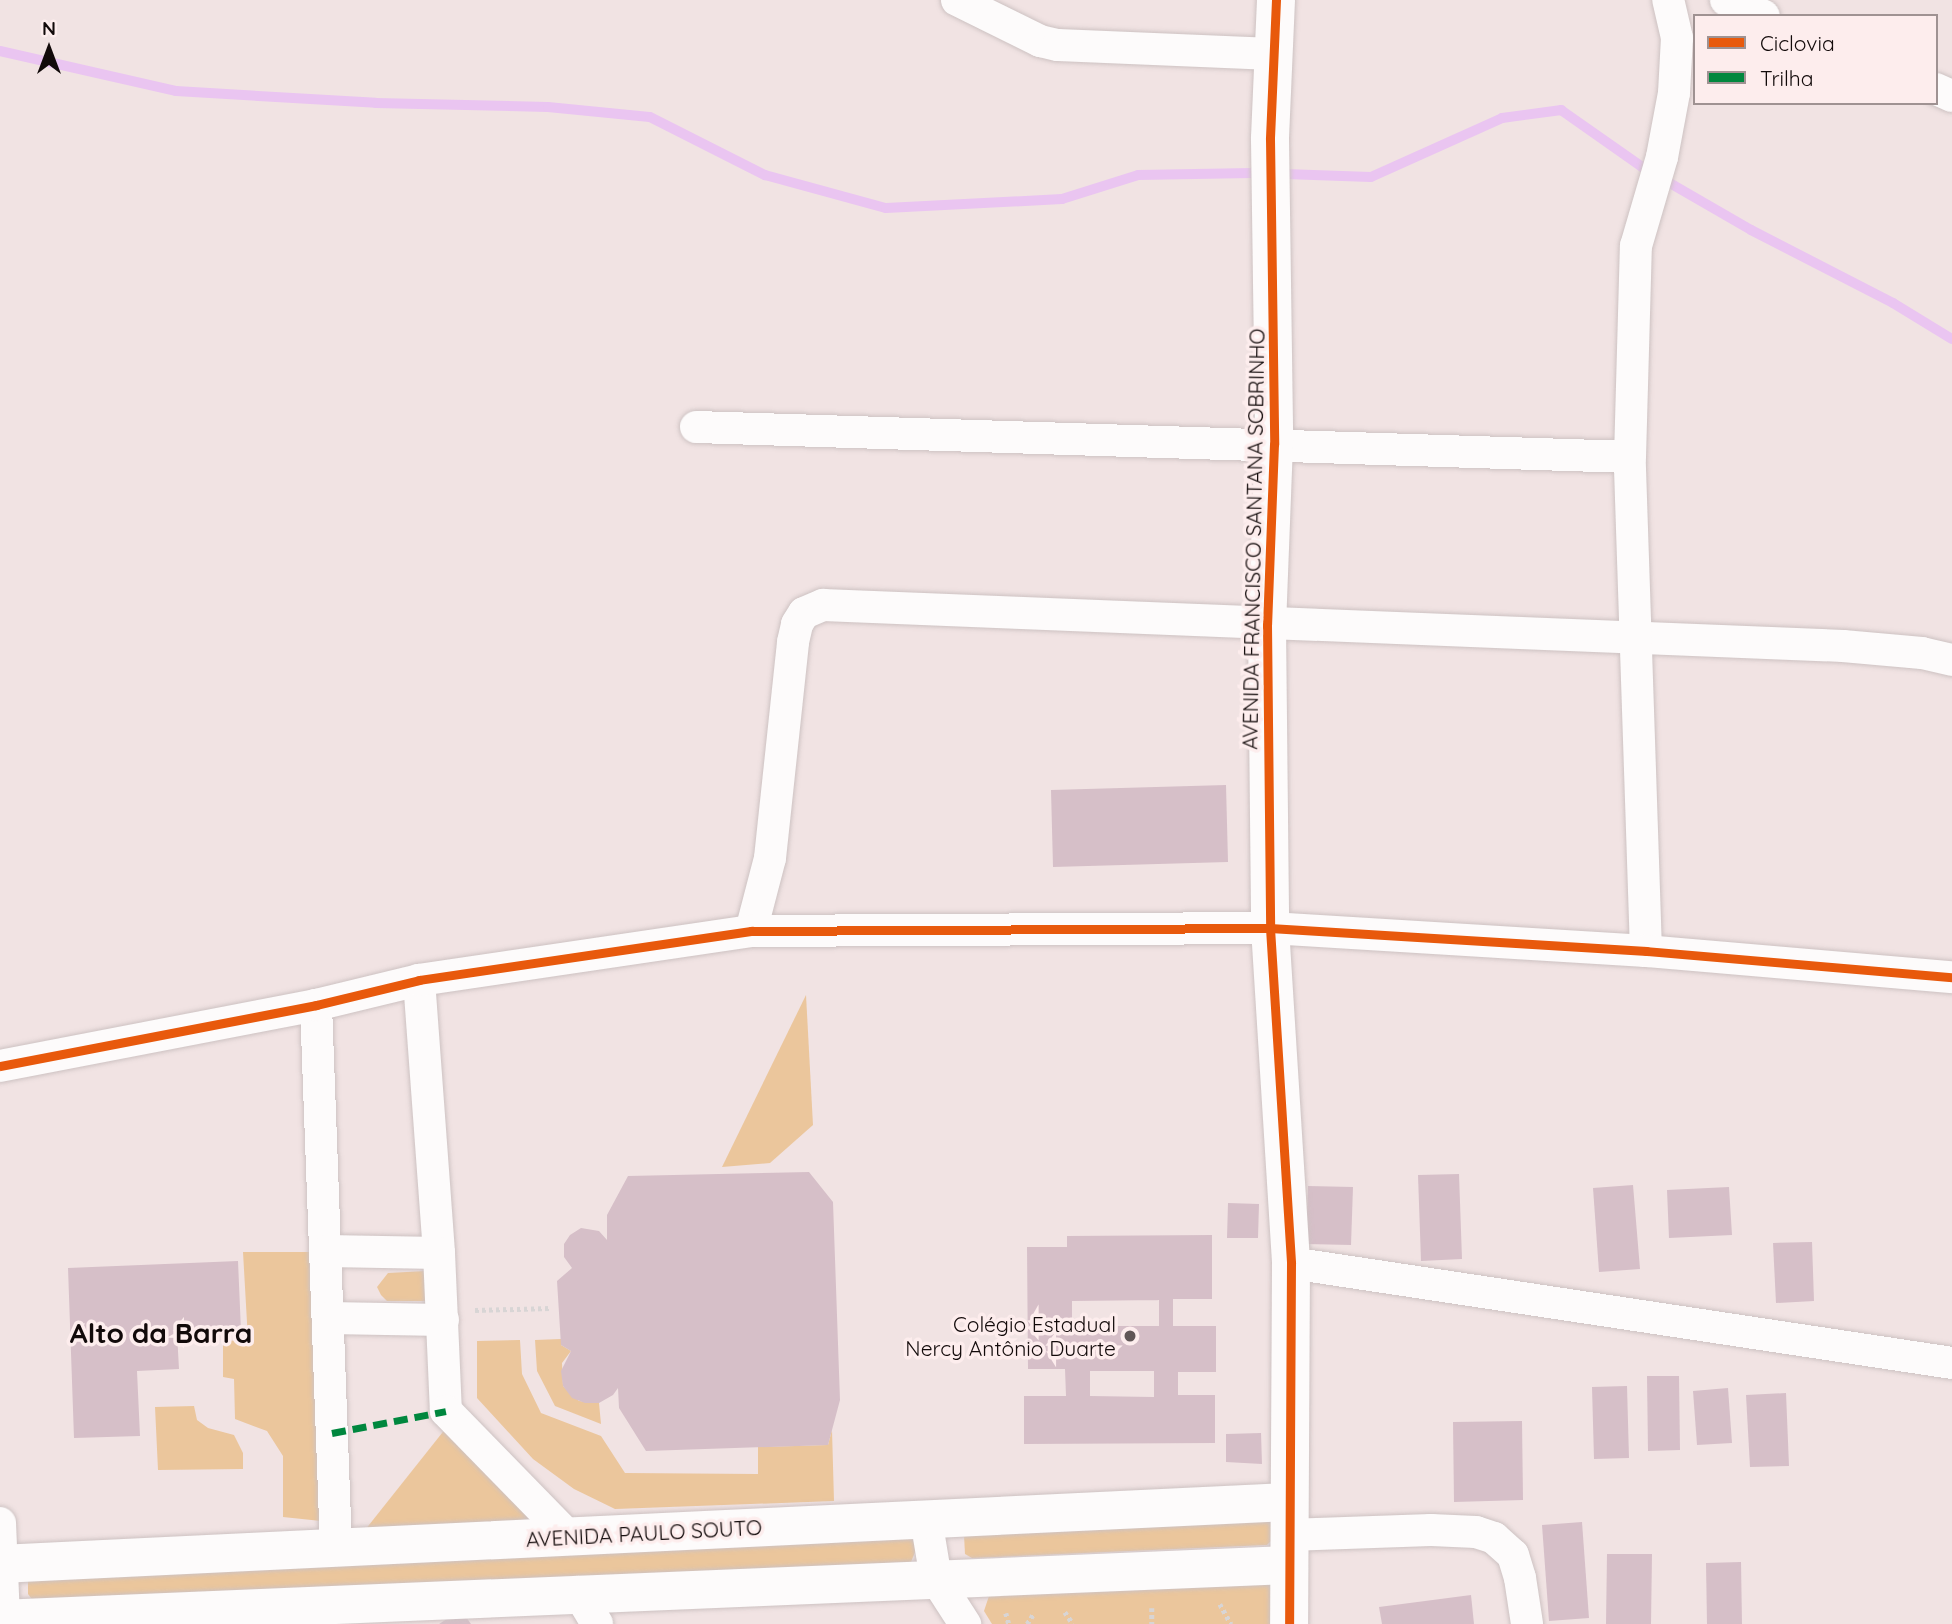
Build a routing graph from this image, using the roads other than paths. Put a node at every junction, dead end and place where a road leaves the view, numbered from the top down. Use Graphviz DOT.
graph roads {
  1 [pos="957,0"];
  2 [pos="1276,0"];
  3 [pos="1668,0"];
  4 [pos="1726,0"];
  5 [pos="1759,14"];
  6 [pos="1273,54"];
  7 [pos="696,427"];
  8 [pos="1274,444"];
  9 [pos="1630,457"];
  10 [pos="1267,625"];
  11 [pos="1638,638"];
  12 [pos="1952,660"];
  13 [pos="1270,928"];
  14 [pos="751,931"];
  15 [pos="1646,951"];
  16 [pos="1952,977"];
  17 [pos="419,979"];
  18 [pos="316,1005"];
  19 [pos="0,1066"];
  20 [pos="327,1251"];
  21 [pos="439,1252"];
  22 [pos="1291,1263"];
  23 [pos="442,1316"];
  24 [pos="329,1318"];
  25 [pos="1952,1363"];
  26 [pos="926,1519"];
  27 [pos="0,1523"];
  28 [pos="1288,1534"];
  29 [pos="568,1536"];
  30 [pos="336,1547"];
  31 [pos="1,1564"];
  32 [pos="936,1578"];
  33 [pos="588,1608"];
  34 [pos="228,1617"];
  35 [pos="2,1619"];
  36 [pos="965,1624"];
  37 [pos="1289,1624"];
  38 [pos="1527,1624"];
  1 -- 6 [label="street"];
  2 -- 6 [label="street, AVENIDA FRANCISCO SANTANA SOBRINHO"];
  3 -- 9 [label="street"];
  4 -- 5 [label="street"];
  6 -- 8 [label="street, AVENIDA FRANCISCO SANTANA SOBRINHO"];
  7 -- 8 [label="street"];
  8 -- 9 [label="street"];
  8 -- 10 [label="street, AVENIDA FRANCISCO SANTANA SOBRINHO"];
  9 -- 11 [label="street"];
  10 -- 11 [label="street"];
  10 -- 13 [label="street, AVENIDA FRANCISCO SANTANA SOBRINHO"];
  10 -- 14 [label="street"];
  11 -- 12 [label="street"];
  11 -- 15 [label="street"];
  13 -- 14 [label="street"];
  13 -- 15 [label="street"];
  13 -- 22 [label="street, AVENIDA FRANCISCO SANTANA SOBRINHO"];
  14 -- 17 [label="street"];
  15 -- 16 [label="street"];
  17 -- 18 [label="street"];
  17 -- 21 [label="street"];
  18 -- 19 [label="street"];
  18 -- 20 [label="street"];
  20 -- 21 [label="street"];
  20 -- 24 [label="street"];
  21 -- 23 [label="street"];
  22 -- 25 [label="street"];
  22 -- 28 [label="street, AVENIDA FRANCISCO SANTANA SOBRINHO"];
  23 -- 24 [label="street"];
  23 -- 29 [label="street"];
  24 -- 30 [label="street"];
  26 -- 28 [label="street, AVENIDA PAULO SOUTO"];
  26 -- 29 [label="street, AVENIDA PAULO SOUTO"];
  26 -- 32 [label="street"];
  27 -- 31 [label="street"];
  28 -- 32 [label="street"];
  28 -- 37 [label="street, AVENIDA FRANCISCO SANTANA SOBRINHO"];
  28 -- 38 [label="street"];
  29 -- 30 [label="street, AVENIDA PAULO SOUTO"];
  30 -- 31 [label="street, AVENIDA PAULO SOUTO"];
  31 -- 35 [label="street"];
  32 -- 33 [label="street"];
  32 -- 36 [label="street"];
  33 -- 34 [label="street"];
  34 -- 35 [label="street"];
}
